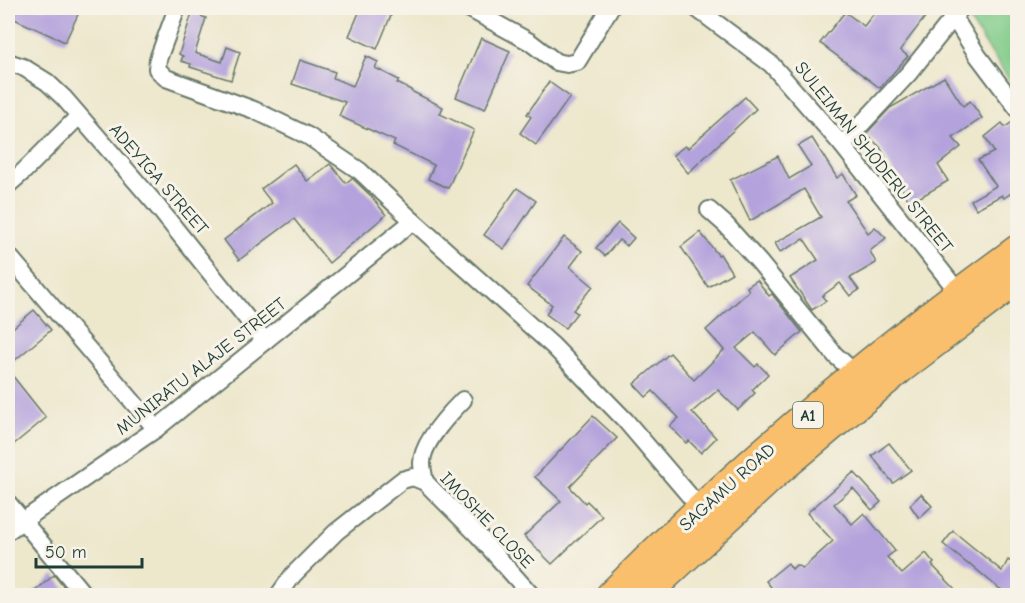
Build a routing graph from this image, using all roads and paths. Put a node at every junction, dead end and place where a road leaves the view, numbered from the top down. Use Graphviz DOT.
graph roads {
  1 [pos="177,8"];
  2 [pos="468,8"];
  3 [pos="610,8"];
  4 [pos="696,8"];
  5 [pos="957,12"];
  6 [pos="8,62"];
  7 [pos="1017,109"];
  8 [pos="79,116"];
  9 [pos="843,145"];
  10 [pos="8,185"];
  11 [pos="709,210"];
  12 [pos="413,221"];
  13 [pos="1017,250"];
  14 [pos="8,255"];
  15 [pos="1017,278"];
  16 [pos="959,293"];
  17 [pos="265,341"];
  18 [pos="856,375"];
  19 [pos="463,400"];
  20 [pos="156,429"];
  21 [pos="424,482"];
  22 [pos="8,503"];
  23 [pos="709,517"];
  24 [pos="22,521"];
  25 [pos="8,531"];
  26 [pos="85,596"];
  27 [pos="278,596"];
  28 [pos="532,596"];
  29 [pos="611,596"];
  30 [pos="643,596"];
  1 -- 12 [label="street"];
  2 -- 3 [label="street"];
  4 -- 9 [label="street, SULEIMAN SHODERU STREET"];
  5 -- 7 [label="street"];
  5 -- 9 [label="street"];
  6 -- 8 [label="street, ADEYIGA STREET"];
  8 -- 10 [label="street"];
  8 -- 17 [label="street, ADEYIGA STREET"];
  9 -- 16 [label="street, SULEIMAN SHODERU STREET"];
  11 -- 18 [label="street"];
  12 -- 17 [label="street, MUNIRATU ALAJE STREET"];
  12 -- 23 [label="street"];
  13 -- 16 [label="highway, SAGAMU ROAD / A1"];
  14 -- 20 [label="street"];
  15 -- 23 [label="highway, SAGAMU ROAD / A1"];
  16 -- 18 [label="highway, SAGAMU ROAD / A1"];
  17 -- 20 [label="street, MUNIRATU ALAJE STREET"];
  18 -- 23 [label="highway, SAGAMU ROAD / A1"];
  19 -- 21 [label="street"];
  20 -- 24 [label="street, MUNIRATU ALAJE STREET"];
  21 -- 27 [label="street, IMOSHE CLOSE"];
  21 -- 28 [label="street, IMOSHE CLOSE"];
  22 -- 24 [label="street"];
  23 -- 29 [label="highway, SAGAMU ROAD / A1"];
  23 -- 30 [label="highway, SAGAMU ROAD / A1"];
  24 -- 25 [label="street, MUNIRATU ALAJE STREET"];
  24 -- 26 [label="street"];
}
